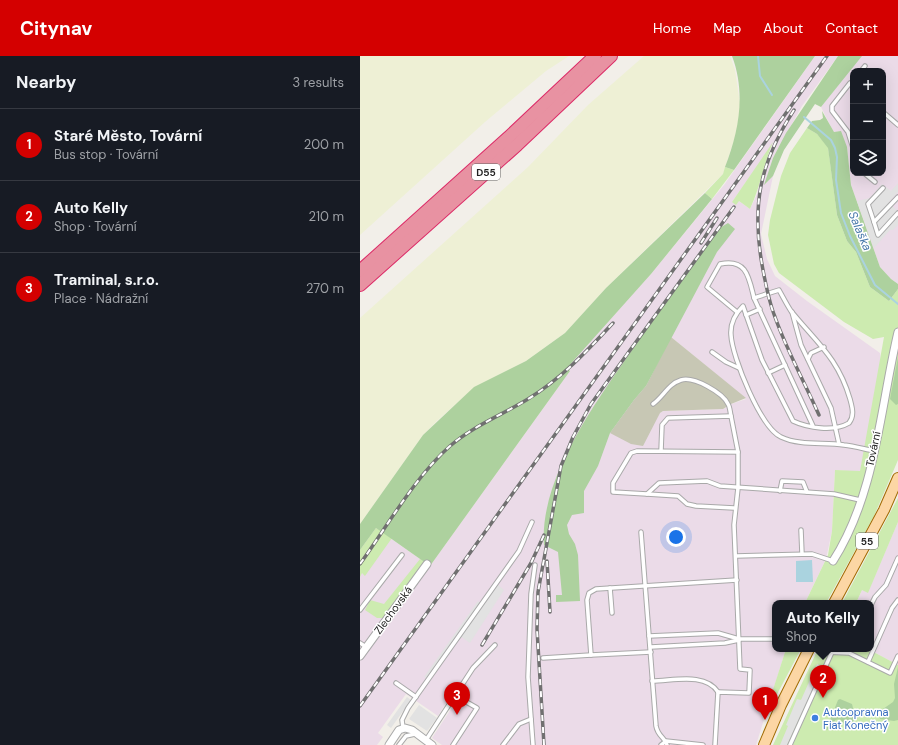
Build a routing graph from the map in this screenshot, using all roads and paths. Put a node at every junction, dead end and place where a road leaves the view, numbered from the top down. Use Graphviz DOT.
graph roads {
  1 [pos="595,56"];
  2 [pos="611,56"];
  3 [pos="850,85"];
  4 [pos="886,115"];
  5 [pos="898,125"];
  6 [pos="850,140"];
  7 [pos="868,176"];
  8 [pos="875,182"];
  9 [pos="883,188"];
  10 [pos="898,197"];
  11 [pos="898,213"];
  12 [pos="874,222"];
  13 [pos="360,271"];
  14 [pos="360,285"];
  15 [pos="754,298"];
  16 [pos="760,309"];
  17 [pos="792,311"];
  18 [pos="737,312"];
  19 [pos="746,315"];
  20 [pos="898,332"];
  21 [pos="824,347"];
  22 [pos="712,352"];
  23 [pos="808,359"];
  24 [pos="785,366"];
  25 [pos="739,368"];
  26 [pos="768,373"];
  27 [pos="653,404"];
  28 [pos="731,416"];
  29 [pos="813,426"];
  30 [pos="837,427"];
  31 [pos="839,444"];
  32 [pos="661,451"];
  33 [pos="874,451"];
  34 [pos="738,452"];
  35 [pos="898,478"];
  36 [pos="738,488"];
  37 [pos="780,491"];
  38 [pos="807,492"];
  39 [pos="647,494"];
  40 [pos="860,500"];
  41 [pos="734,508"];
  42 [pos="532,522"];
  43 [pos="801,530"];
  44 [pos="641,532"];
  45 [pos="802,554"];
  46 [pos="402,555"];
  47 [pos="736,556"];
  48 [pos="898,558"];
  49 [pos="833,561"];
  50 [pos="427,564"];
  51 [pos="535,565"];
  52 [pos="737,580"];
  53 [pos="646,586"];
  54 [pos="610,588"];
  55 [pos="836,600"];
  56 [pos="874,600"];
  57 [pos="898,601"];
  58 [pos="360,610"];
  59 [pos="612,613"];
  60 [pos="649,636"];
  61 [pos="739,639"];
  62 [pos="772,639"];
  63 [pos="363,645"];
  64 [pos="495,645"];
  65 [pos="650,647"];
  66 [pos="874,648"];
  67 [pos="651,652"];
  68 [pos="808,652"];
  69 [pos="824,652"];
  70 [pos="832,652"];
  71 [pos="852,652"];
  72 [pos="872,652"];
  73 [pos="591,655"];
  74 [pos="360,656"];
  75 [pos="898,656"];
  76 [pos="543,658"];
  77 [pos="868,662"];
  78 [pos="652,682"];
  79 [pos="396,683"];
  80 [pos="718,692"];
  81 [pos="456,696"];
  82 [pos="416,697"];
  83 [pos="531,719"];
  84 [pos="402,728"];
  85 [pos="418,734"];
  86 [pos="426,740"];
  87 [pos="667,743"];
  88 [pos="389,745"];
  89 [pos="398,745"];
  90 [pos="432,745"];
  91 [pos="453,745"];
  92 [pos="503,745"];
  93 [pos="534,745"];
  94 [pos="661,745"];
  95 [pos="699,745"];
  96 [pos="703,745"];
  97 [pos="715,745"];
  98 [pos="764,745"];
  99 [pos="790,745"];
  1 -- 13 [label="highway, D55"];
  2 -- 14 [label="highway, D55"];
  3 -- 6 [label="lane"];
  4 -- 5 [label="lane"];
  7 -- 8 [label="lane"];
  9 -- 12 [label="lane"];
  10 -- 12 [label="lane"];
  11 -- 12 [label="lane"];
  15 -- 16 [label="lane"];
  15 -- 17 [label="lane"];
  15 -- 18 [label="lane"];
  16 -- 19 [label="lane"];
  16 -- 24 [label="lane"];
  17 -- 21 [label="lane"];
  17 -- 23 [label="lane"];
  18 -- 19 [label="lane"];
  18 -- 25 [label="lane"];
  19 -- 26 [label="lane"];
  20 -- 33 [label="street, Tovární"];
  21 -- 23 [label="lane"];
  21 -- 30 [label="lane"];
  22 -- 25 [label="lane"];
  23 -- 30 [label="lane"];
  24 -- 26 [label="lane"];
  24 -- 29 [label="lane"];
  25 -- 31 [label="lane"];
  26 -- 29 [label="lane"];
  27 -- 28 [label="lane"];
  28 -- 32 [label="lane"];
  28 -- 34 [label="lane"];
  29 -- 30 [label="lane"];
  30 -- 31 [label="lane"];
  31 -- 33 [label="lane"];
  32 -- 34 [label="lane"];
  32 -- 39 [label="lane"];
  33 -- 40 [label="street, Tovární"];
  34 -- 36 [label="lane"];
  35 -- 55 [label="main road, 55"];
  36 -- 37 [label="lane"];
  36 -- 39 [label="lane"];
  36 -- 41 [label="lane"];
  37 -- 38 [label="lane"];
  37 -- 38 [label="lane"];
  38 -- 40 [label="lane"];
  39 -- 41 [label="lane"];
  40 -- 49 [label="street, Tovární"];
  41 -- 47 [label="lane"];
  42 -- 82 [label="lane"];
  43 -- 45 [label="lane"];
  44 -- 53 [label="lane"];
  45 -- 47 [label="lane"];
  45 -- 49 [label="lane"];
  46 -- 58 [label="lane"];
  47 -- 52 [label="lane"];
  48 -- 56 [label="lane"];
  50 -- 63 [label="street, Zlechovská"];
  51 -- 83 [label="lane"];
  52 -- 53 [label="lane"];
  52 -- 61 [label="lane"];
  53 -- 54 [label="lane"];
  53 -- 60 [label="lane"];
  54 -- 59 [label="lane"];
  54 -- 73 [label="lane"];
  57 -- 66 [label="lane"];
  60 -- 61 [label="lane"];
  60 -- 65 [label="lane"];
  61 -- 62 [label="lane"];
  61 -- 65 [label="lane"];
  61 -- 80 [label="lane"];
  63 -- 74 [label="street, Zlechovská"];
  64 -- 81 [label="lane"];
  65 -- 67 [label="lane"];
  67 -- 73 [label="lane"];
  67 -- 78 [label="lane"];
  68 -- 98 [label="main road"];
  69 -- 70 [label="lane"];
  70 -- 99 [label="lane"];
  71 -- 77 [label="lane"];
  72 -- 77 [label="lane"];
  73 -- 76 [label="lane"];
  75 -- 77 [label="lane"];
  78 -- 80 [label="lane"];
  78 -- 87 [label="lane"];
  79 -- 82 [label="lane"];
  80 -- 97 [label="lane"];
  81 -- 86 [label="lane"];
  81 -- 91 [label="lane"];
  82 -- 84 [label="lane"];
  83 -- 92 [label="lane"];
  83 -- 93 [label="lane"];
  84 -- 85 [label="street"];
  84 -- 88 [label="street"];
  85 -- 86 [label="street"];
  85 -- 89 [label="lane"];
  86 -- 90 [label="street"];
  87 -- 94 [label="lane"];
  87 -- 95 [label="lane"];
  95 -- 96 [label="lane"];
}
